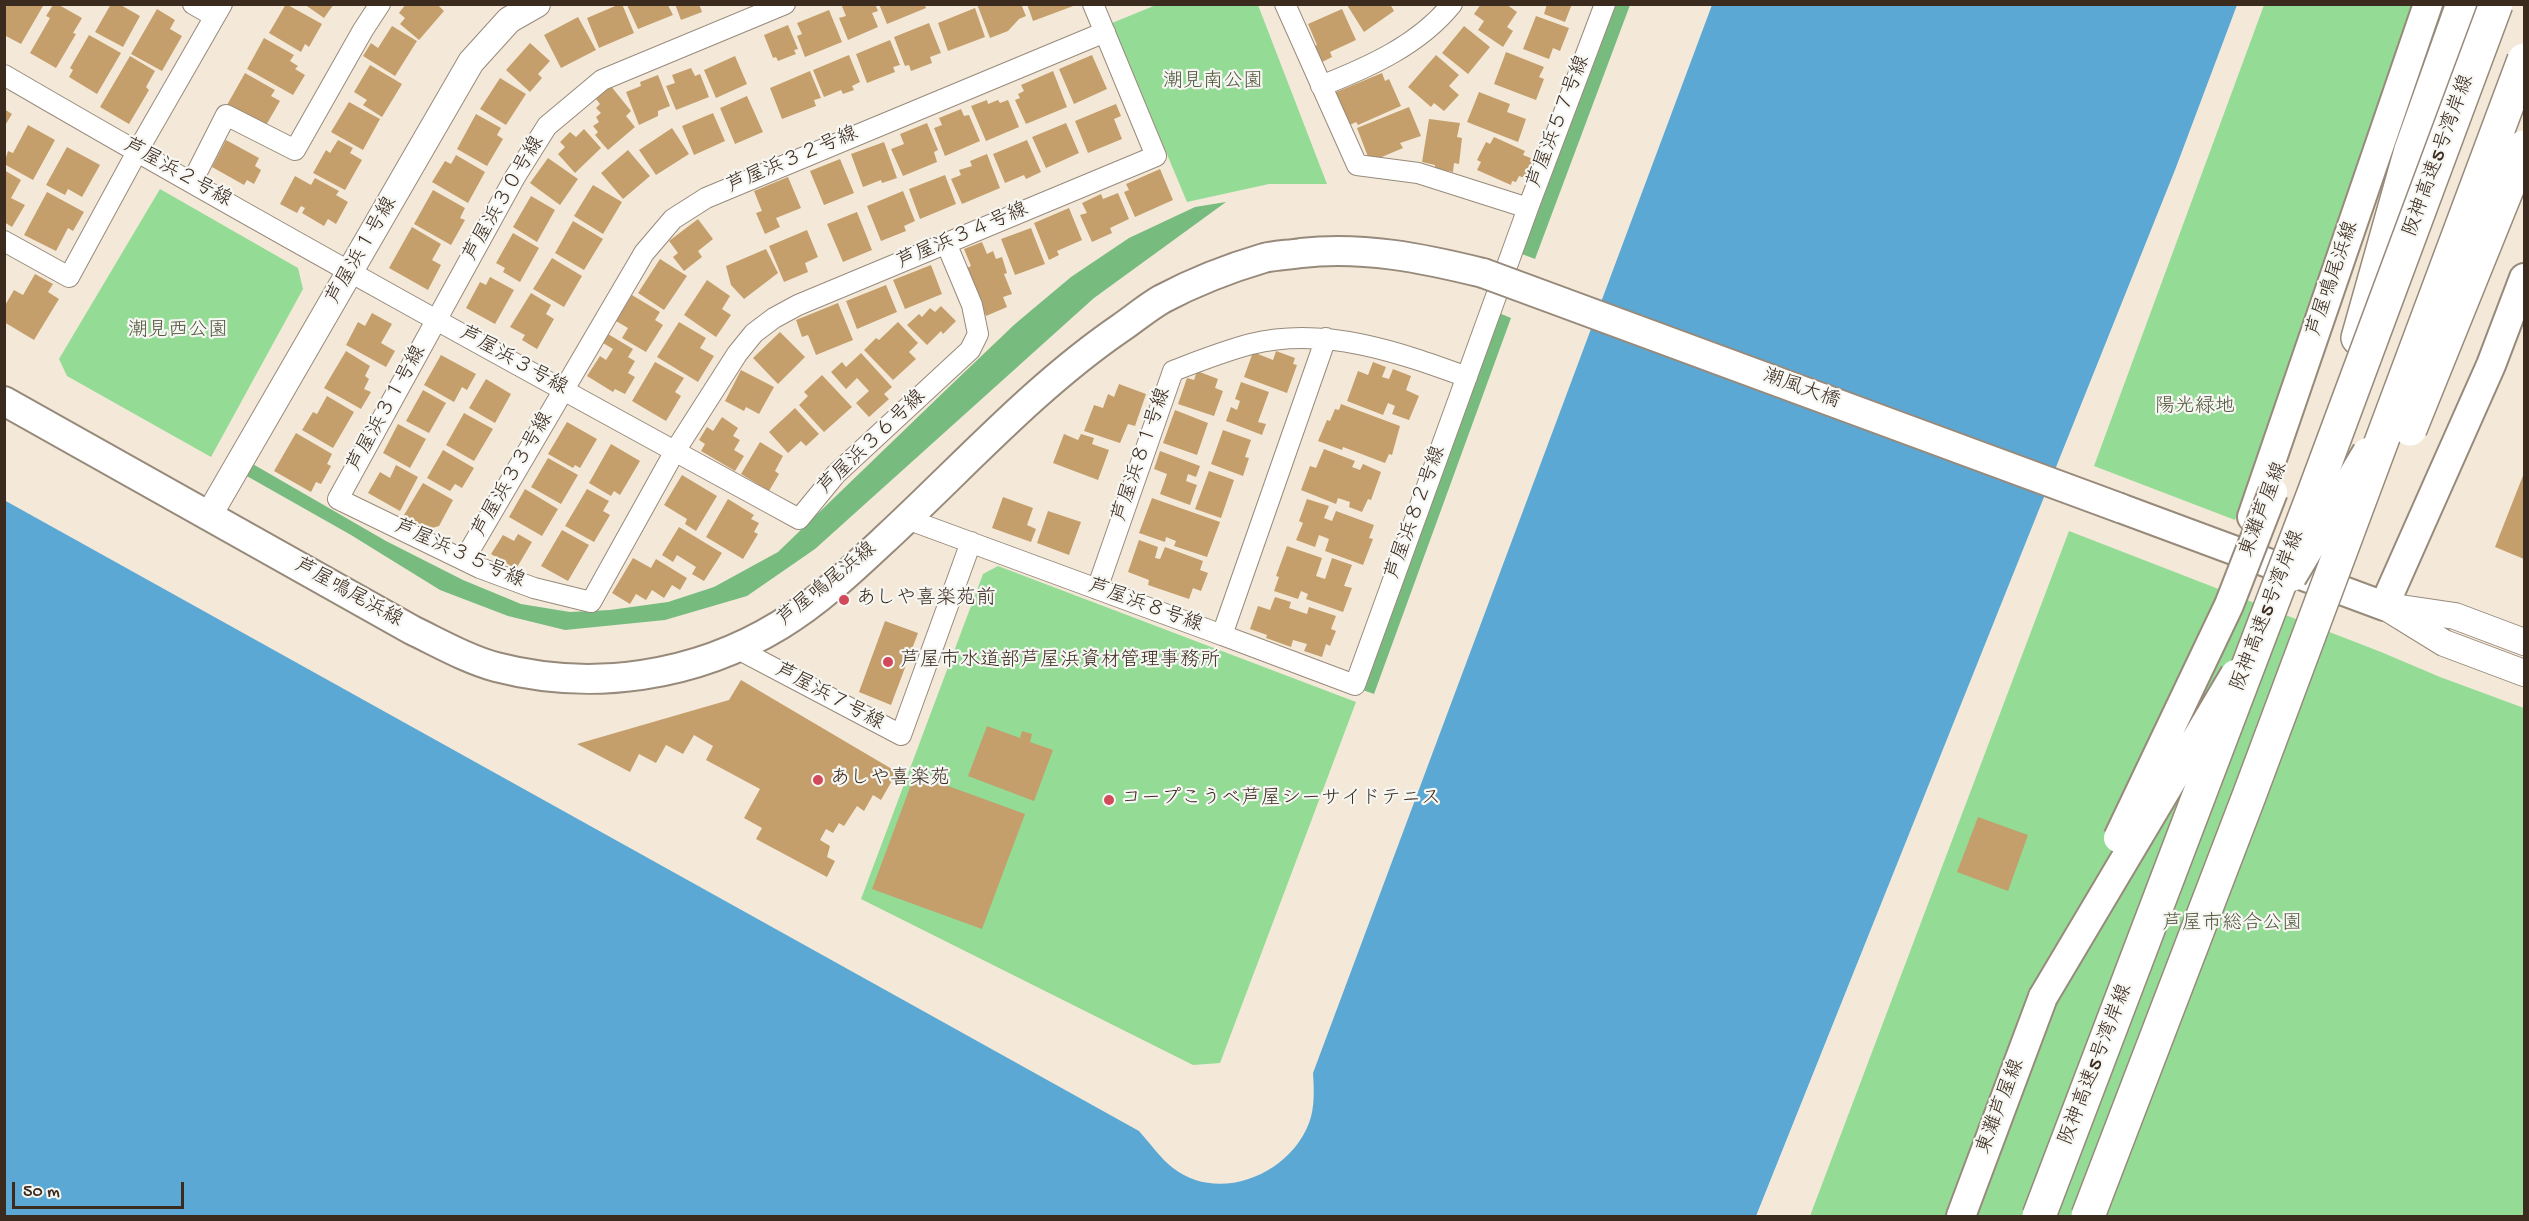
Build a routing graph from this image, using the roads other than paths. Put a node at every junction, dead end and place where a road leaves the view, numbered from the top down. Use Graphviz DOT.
graph roads {
  1 [pos="193,4"];
  2 [pos="380,4"];
  3 [pos="537,4"];
  4 [pos="785,4"];
  5 [pos="1093,4"];
  6 [pos="1285,4"];
  7 [pos="1452,4"];
  8 [pos="1605,4"];
  9 [pos="2428,4"];
  10 [pos="2444,4"];
  11 [pos="2463,4"];
  12 [pos="2496,4"];
  13 [pos="218,10"];
  14 [pos="1105,32"];
  15 [pos="2524,60"];
  16 [pos="4,75"];
  17 [pos="1321,86"];
  18 [pos="2524,147"];
  19 [pos="137,152"];
  20 [pos="2524,180"];
  21 [pos="192,182"];
  22 [pos="1527,208"];
  23 [pos="4,241"];
  24 [pos="946,243"];
  25 [pos="352,272"];
  26 [pos="1483,273"];
  27 [pos="2524,278"];
  28 [pos="437,320"];
  29 [pos="1326,338"];
  30 [pos="1467,377"];
  31 [pos="563,391"];
  32 [pos="4,401"];
  33 [pos="675,451"];
  34 [pos="2314,493"];
  35 [pos="338,499"];
  36 [pos="209,516"];
  37 [pos="908,519"];
  38 [pos="971,542"];
  39 [pos="2240,553"];
  40 [pos="464,560"];
  41 [pos="1097,589"];
  42 [pos="2384,606"];
  43 [pos="1222,635"];
  44 [pos="2524,642"];
  45 [pos="734,647"];
  46 [pos="2524,673"];
  47 [pos="2249,796"];
  48 [pos="2043,997"];
  49 [pos="1961,1216"];
  50 [pos="2039,1216"];
  51 [pos="2088,1216"];
  1 -- 13 [label="street"];
  2 -- 21 [label="street"];
  3 -- 25 [label="street, 芦屋浜１号線"];
  4 -- 28 [label="street, 芦屋浜３０号線"];
  5 -- 14 [label="street, 芦屋浜３４号線"];
  6 -- 17 [label="street"];
  7 -- 17 [label="street"];
  8 -- 22 [label="street, 芦屋浜５７号線"];
  9 -- 39 [label="main road, 芦屋鳴尾浜線"];
  10 -- 48 [label="main road, 東灘芦屋線, bridge"];
  11 -- 34 [label="highway, bridge"];
  12 -- 34 [label="highway, 阪神高速5号湾岸線, bridge"];
  13 -- 19 [label="street"];
  14 -- 24 [label="street, 芦屋浜３４号線"];
  14 -- 31 [label="street, 芦屋浜３２号線"];
  15 -- 47 [label="highway, bridge"];
  16 -- 19 [label="street, 芦屋浜２号線"];
  17 -- 22 [label="street, 芦屋浜５７号線"];
  18 -- 47 [label="highway, bridge"];
  19 -- 21 [label="street, 芦屋浜２号線"];
  19 -- 23 [label="street"];
  20 -- 48 [label="main road, 東灘芦屋線, bridge"];
  21 -- 25 [label="street, 芦屋浜２号線"];
  22 -- 30 [label="street, 芦屋浜８２号線"];
  24 -- 33 [label="street, 芦屋浜３４号線"];
  24 -- 33 [label="street, 芦屋浜３６号線"];
  25 -- 28 [label="street, 芦屋浜３号線"];
  25 -- 36 [label="street, 芦屋浜１号線"];
  26 -- 37 [label="main road, 芦屋鳴尾浜線"];
  26 -- 39 [label="main road, 潮風大橋, bridge"];
  27 -- 42 [label="main road"];
  28 -- 31 [label="street, 芦屋浜３号線"];
  28 -- 35 [label="street, 芦屋浜３１号線"];
  29 -- 30 [label="street, 芦屋浜８１号線"];
  29 -- 41 [label="street, 芦屋浜８１号線"];
  29 -- 43 [label="street, 芦屋浜８号線"];
  30 -- 43 [label="street, 芦屋浜８２号線"];
  31 -- 33 [label="street, 芦屋浜３号線"];
  31 -- 40 [label="street, 芦屋浜３３号線"];
  32 -- 36 [label="main road, 芦屋鳴尾浜線"];
  33 -- 40 [label="street, 芦屋浜３５号線"];
  34 -- 50 [label="highway, 阪神高速5号湾岸線, bridge"];
  35 -- 40 [label="street, 芦屋浜３５号線"];
  36 -- 45 [label="main road, 芦屋鳴尾浜線"];
  37 -- 38 [label="street, 芦屋浜８号線"];
  37 -- 45 [label="main road, 芦屋鳴尾浜線"];
  38 -- 41 [label="street, 芦屋浜８号線"];
  38 -- 45 [label="street, 芦屋浜７号線"];
  39 -- 42 [label="main road"];
  41 -- 43 [label="street, 芦屋浜８号線"];
  42 -- 44 [label="street"];
  42 -- 46 [label="street"];
  47 -- 51 [label="highway, bridge"];
  48 -- 49 [label="main road, 東灘芦屋線"];
}
